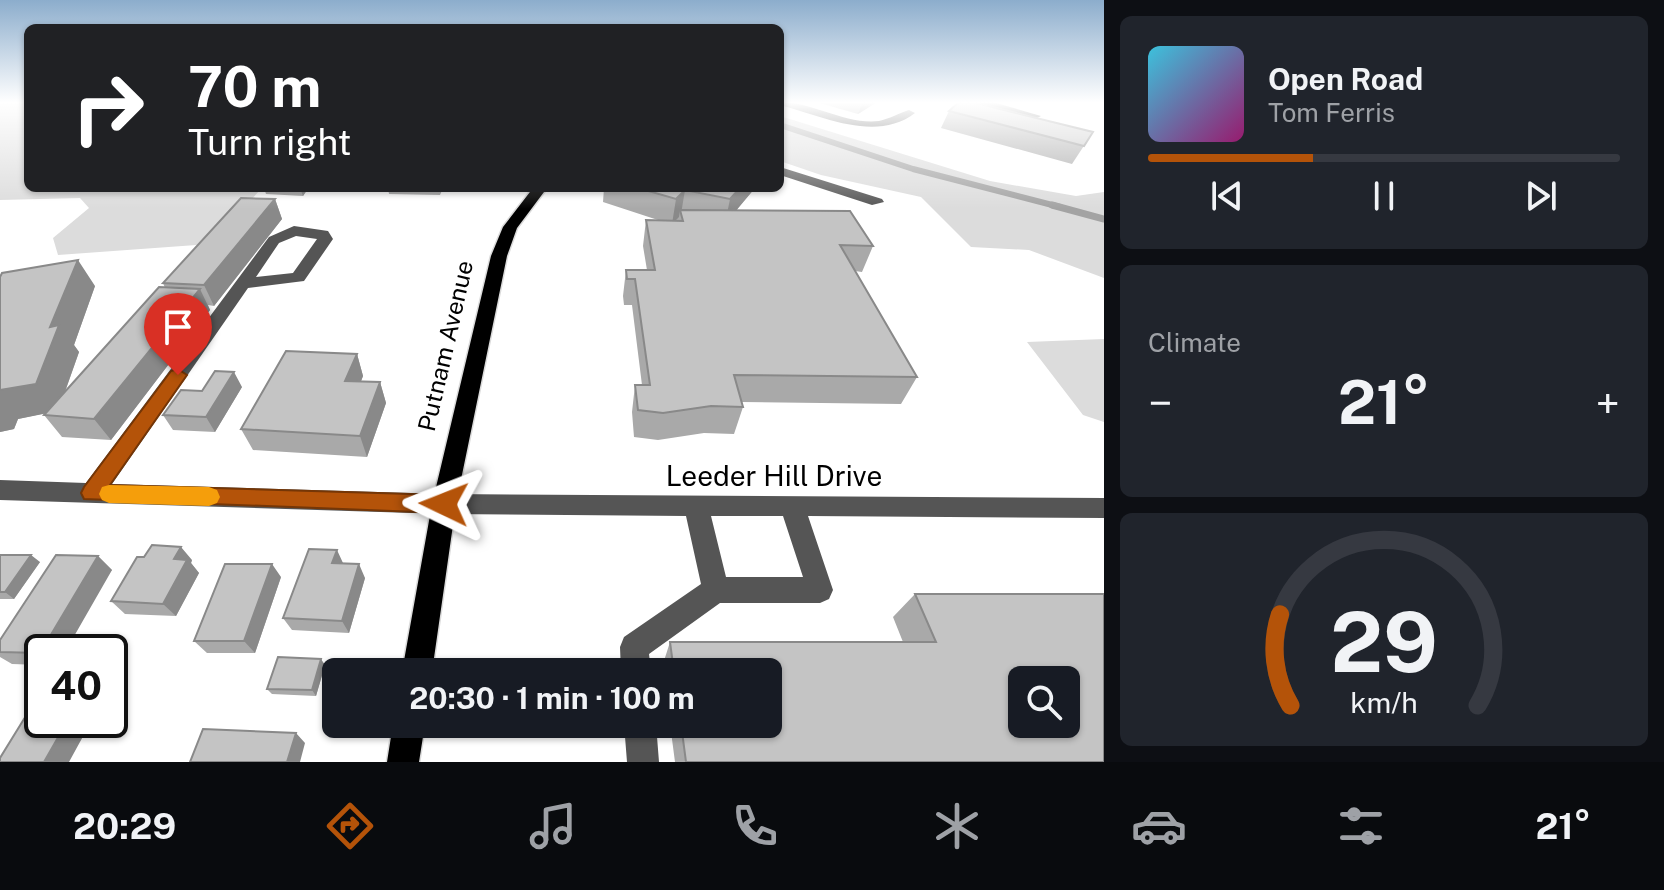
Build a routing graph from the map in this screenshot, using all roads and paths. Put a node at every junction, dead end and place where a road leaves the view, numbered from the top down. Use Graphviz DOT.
graph roads {
  1 [pos="784,172"];
  2 [pos="537,192"];
  3 [pos="877,202"];
  4 [pos="245,283"];
  5 [pos="0,490"];
  6 [pos="92,493"];
  7 [pos="444,504"];
  8 [pos="696,506"];
  9 [pos="792,506"];
  10 [pos="1104,508"];
  11 [pos="716,590"];
  12 [pos="419,658"];
  13 [pos="635,658"];
  14 [pos="407,738"];
  15 [pos="641,738"];
  16 [pos="403,762"];
  17 [pos="643,762"];
  1 -- 3 [label="street"];
  2 -- 7 [label="main road, Putnam Avenue"];
  4 -- 4 [label="street"];
  4 -- 6 [label="street"];
  5 -- 6 [label="street, Leeder Hill Drive"];
  6 -- 7 [label="street, Leeder Hill Drive"];
  7 -- 8 [label="street, Leeder Hill Drive"];
  7 -- 12 [label="main road, Putnam Avenue"];
  8 -- 9 [label="street, Leeder Hill Drive"];
  8 -- 11 [label="street"];
  9 -- 10 [label="street, Leeder Hill Drive"];
  9 -- 11 [label="street"];
  11 -- 13 [label="street"];
  14 -- 16 [label="main road"];
  15 -- 17 [label="street"];
}
